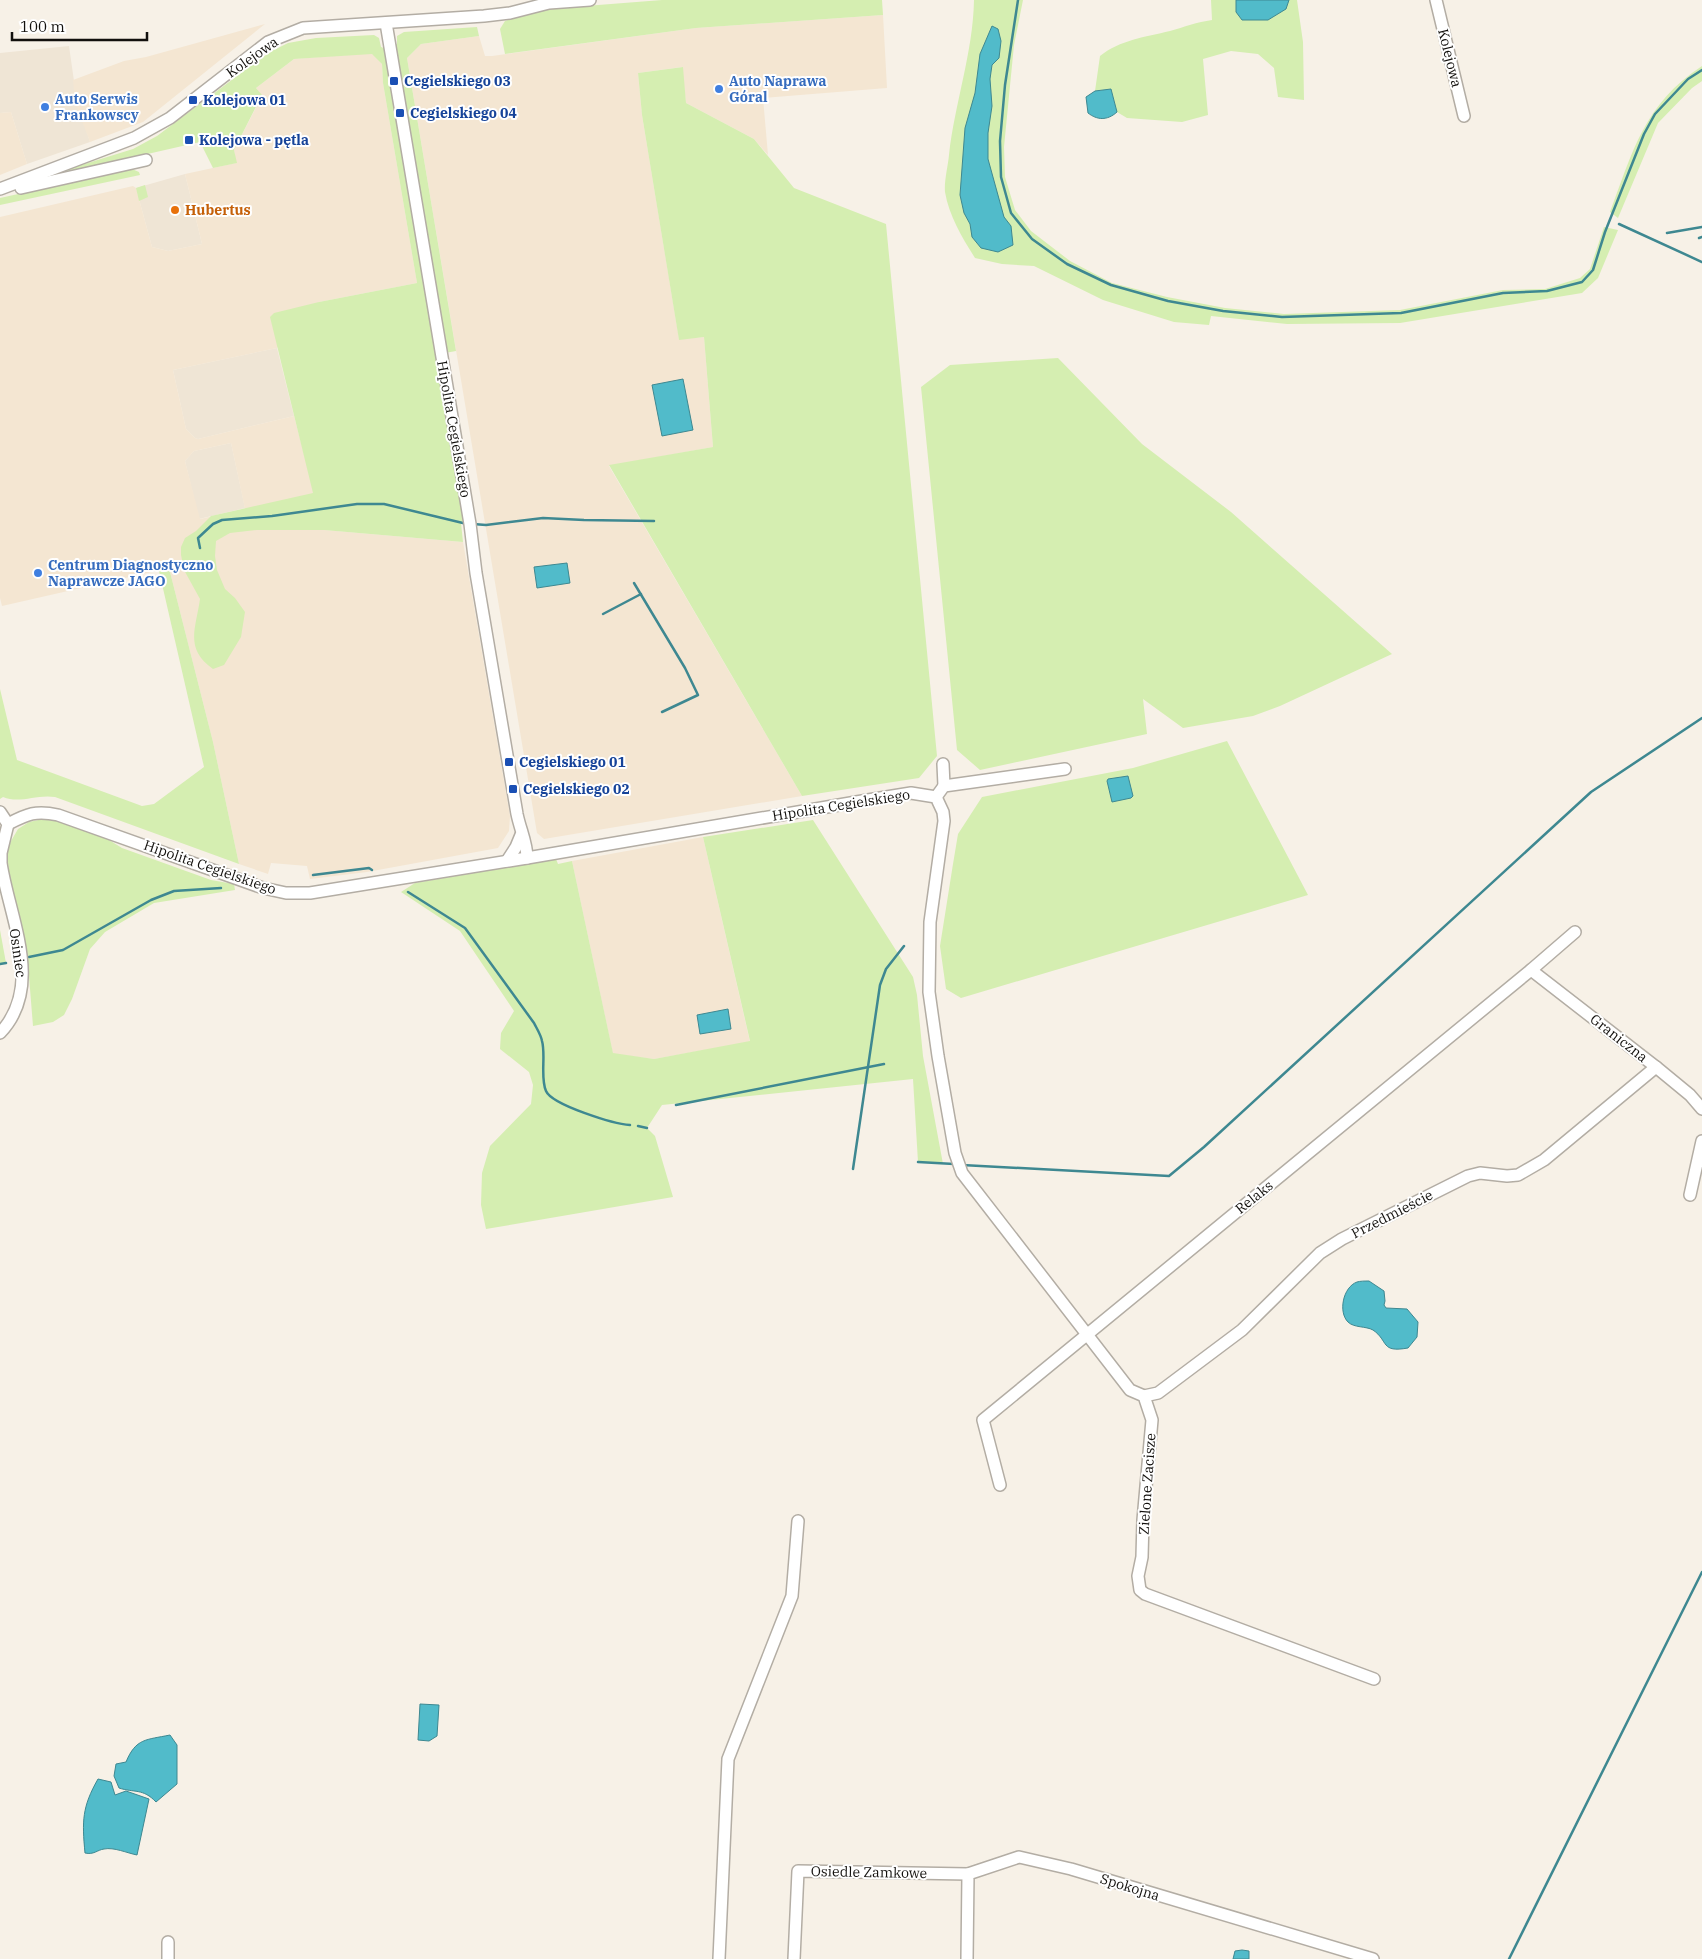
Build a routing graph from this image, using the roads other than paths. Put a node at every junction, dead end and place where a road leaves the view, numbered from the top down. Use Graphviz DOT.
graph roads {
  1 [pos="590,0"];
  2 [pos="1436,0"];
  3 [pos="386,23"];
  4 [pos="1464,116"];
  5 [pos="146,160"];
  6 [pos="0,191"];
  7 [pos="943,764"];
  8 [pos="1065,768"];
  9 [pos="944,786"];
  10 [pos="936,796"];
  11 [pos="0,812"];
  12 [pos="8,824"];
  13 [pos="521,835"];
  14 [pos="527,858"];
  15 [pos="507,861"];
  16 [pos="1576,932"];
  17 [pos="1531,970"];
  18 [pos="0,1033"];
  19 [pos="1656,1067"];
  20 [pos="1702,1109"];
  21 [pos="1702,1141"];
  22 [pos="1690,1195"];
  23 [pos="1087,1334"];
  24 [pos="1144,1396"];
  25 [pos="1000,1485"];
  26 [pos="798,1521"];
  27 [pos="1374,1679"];
  28 [pos="968,1874"];
  29 [pos="168,1942"];
  30 [pos="168,1959"];
  31 [pos="719,1959"];
  32 [pos="794,1959"];
  33 [pos="967,1959"];
  34 [pos="1373,1959"];
  1 -- 3 [label="street, Kolejowa"];
  2 -- 4 [label="street, Kolejowa"];
  3 -- 6 [label="street, Kolejowa"];
  3 -- 13 [label="street, Hipolita Cegielskiego"];
  5 -- 6 [label="street, Kolejowa"];
  7 -- 9 [label="street"];
  8 -- 9 [label="street"];
  9 -- 10 [label="street"];
  10 -- 14 [label="street, Hipolita Cegielskiego"];
  10 -- 23 [label="street"];
  11 -- 12 [label="street"];
  12 -- 15 [label="street, Hipolita Cegielskiego"];
  12 -- 18 [label="street, Osiniec"];
  13 -- 14 [label="street, Hipolita Cegielskiego"];
  13 -- 15 [label="street"];
  14 -- 15 [label="street, Hipolita Cegielskiego"];
  16 -- 17 [label="street, Relaks"];
  17 -- 19 [label="street, Graniczna"];
  17 -- 23 [label="street, Relaks"];
  19 -- 20 [label="street, Graniczna"];
  19 -- 24 [label="street, Przedmieście"];
  21 -- 22 [label="street"];
  23 -- 24 [label="street"];
  23 -- 25 [label="street, Relaks"];
  24 -- 27 [label="street, Zielone Zacisze"];
  26 -- 31 [label="street"];
  28 -- 32 [label="street, Osiedle Zamkowe"];
  28 -- 33 [label="street"];
  28 -- 34 [label="street, Spokojna"];
  29 -- 30 [label="street"];
}
